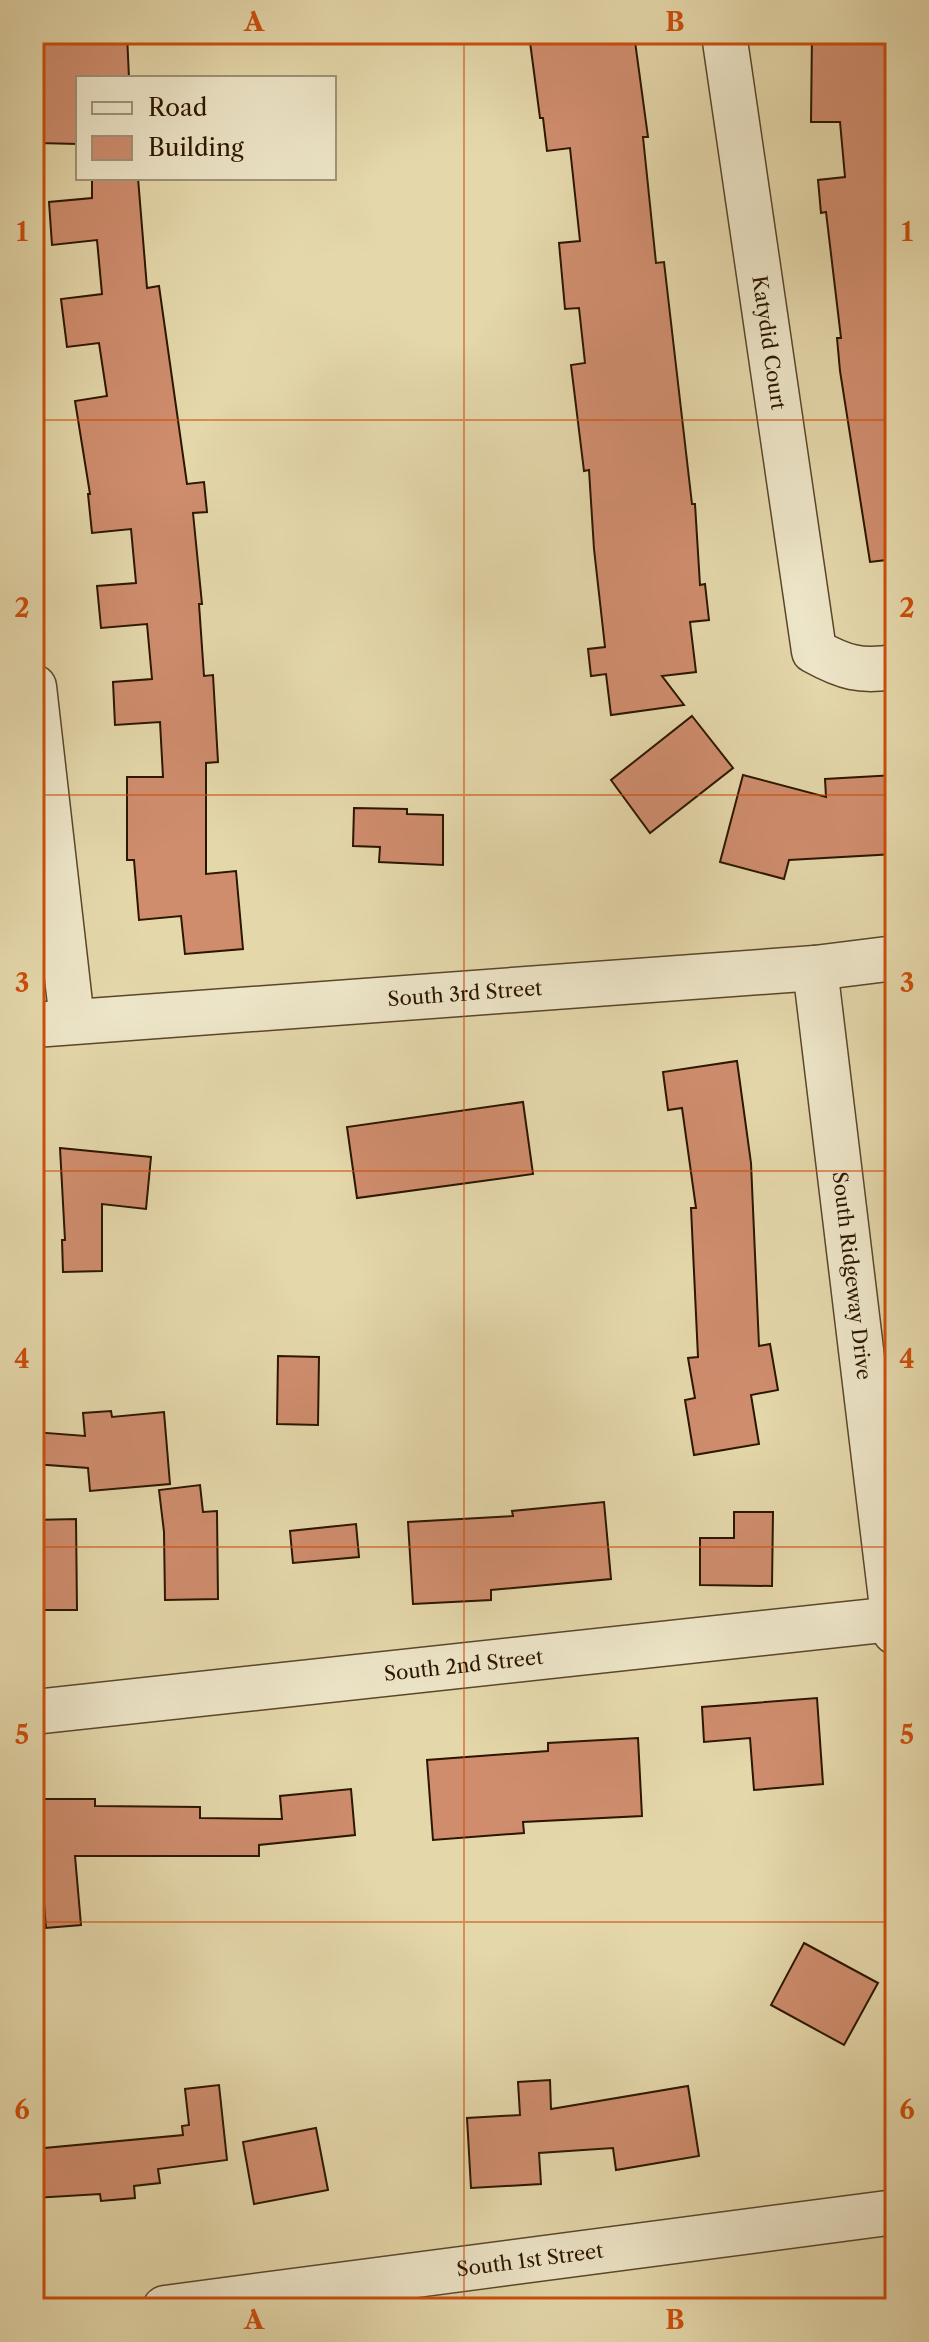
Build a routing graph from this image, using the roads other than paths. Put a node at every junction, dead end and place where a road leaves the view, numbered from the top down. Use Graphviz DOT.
graph roads {
  1 [pos="724,34"];
  2 [pos="895,667"];
  3 [pos="34,687"];
  4 [pos="895,958"];
  5 [pos="815,968"];
  6 [pos="53,1023"];
  7 [pos="883,1426"];
  8 [pos="894,1625"];
  9 [pos="34,1712"];
  10 [pos="895,2212"];
  11 [pos="433,2291"];
  12 [pos="165,2308"];
  1 -- 2 [label="street, Katydid Court"];
  3 -- 6 [label="street"];
  4 -- 5 [label="street, South 3rd Street"];
  5 -- 6 [label="street, South 3rd Street"];
  5 -- 7 [label="street, South Ridgeway Drive"];
  7 -- 8 [label="street, South Ridgeway Drive"];
  8 -- 9 [label="street, South 2nd Street"];
  10 -- 11 [label="street, South 1st Street"];
  11 -- 12 [label="street, South 1st Street"];
}
